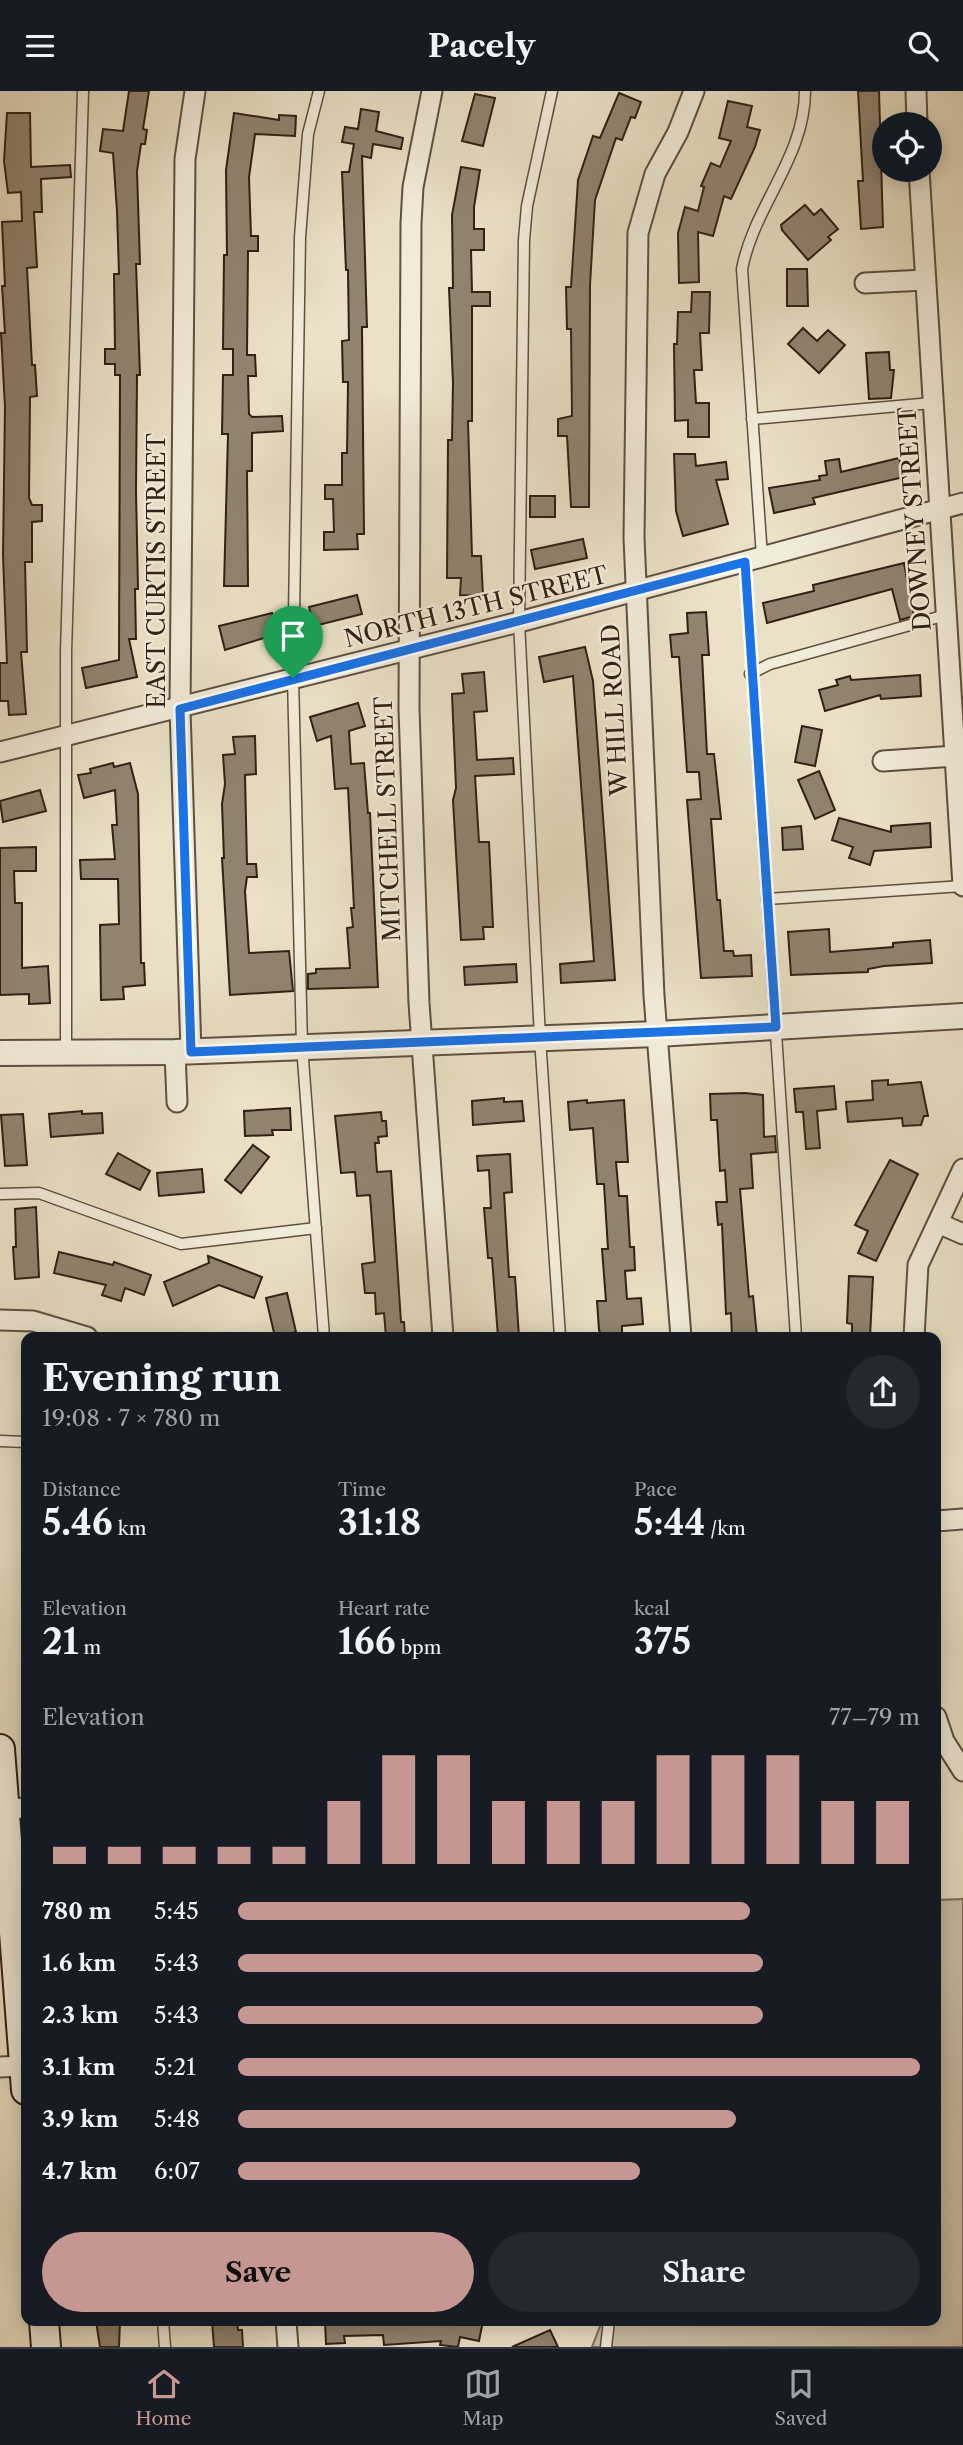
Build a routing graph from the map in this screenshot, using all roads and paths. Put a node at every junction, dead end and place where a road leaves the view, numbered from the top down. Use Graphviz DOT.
graph roads {
  1 [pos="83,91"];
  2 [pos="195,91"];
  3 [pos="319,91"];
  4 [pos="432,91"];
  5 [pos="552,91"];
  6 [pos="694,91"];
  7 [pos="805,91"];
  8 [pos="916,91"];
  9 [pos="917,112"];
  10 [pos="920,182"];
  11 [pos="925,280"];
  12 [pos="865,283"];
  13 [pos="932,403"];
  14 [pos="752,419"];
  15 [pos="963,503"];
  16 [pos="939,510"];
  17 [pos="754,560"];
  18 [pos="634,592"];
  19 [pos="946,615"];
  20 [pos="519,622"];
  21 [pos="408,649"];
  22 [pos="750,674"];
  23 [pos="293,678"];
  24 [pos="180,709"];
  25 [pos="68,734"];
  26 [pos="0,752"];
  27 [pos="955,756"];
  28 [pos="883,761"];
  29 [pos="963,886"];
  30 [pos="767,899"];
  31 [pos="963,1016"];
  32 [pos="776,1027"];
  33 [pos="657,1034"];
  34 [pos="540,1038"];
  35 [pos="422,1042"];
  36 [pos="302,1046"];
  37 [pos="183,1052"];
  38 [pos="0,1053"];
  39 [pos="66,1054"];
  40 [pos="177,1103"];
  41 [pos="963,1169"];
  42 [pos="0,1194"];
  43 [pos="938,1223"];
  44 [pos="316,1228"];
  45 [pos="963,1234"];
  46 [pos="0,1320"];
  47 [pos="73,1332"];
  48 [pos="324,1332"];
  49 [pos="443,1332"];
  50 [pos="560,1332"];
  51 [pos="681,1332"];
  52 [pos="796,1332"];
  53 [pos="914,1332"];
  54 [pos="0,1441"];
  55 [pos="21,1442"];
  56 [pos="963,1519"];
  57 [pos="941,1521"];
  58 [pos="941,1732"];
  59 [pos="0,1749"];
  60 [pos="963,1771"];
  61 [pos="15,1809"];
  62 [pos="20,1923"];
  63 [pos="17,2074"];
  64 [pos="44,2326"];
  65 [pos="163,2326"];
  66 [pos="286,2326"];
  67 [pos="608,2326"];
  68 [pos="46,2347"];
  69 [pos="165,2347"];
  70 [pos="288,2347"];
  71 [pos="606,2347"];
  1 -- 25 [label="lane"];
  2 -- 24 [label="street, EAST CURTIS STREET"];
  3 -- 23 [label="lane"];
  4 -- 21 [label="street, MITCHELL STREET"];
  5 -- 20 [label="lane"];
  6 -- 18 [label="street, W HILL ROAD"];
  7 -- 14 [label="lane"];
  8 -- 9 [label="street"];
  10 -- 11 [label="street, DOWNEY STREET"];
  11 -- 12 [label="street"];
  11 -- 13 [label="street, DOWNEY STREET"];
  13 -- 14 [label="lane"];
  13 -- 16 [label="street, DOWNEY STREET"];
  14 -- 17 [label="lane"];
  15 -- 16 [label="street, NORTH 13TH STREET"];
  16 -- 17 [label="street, NORTH 13TH STREET"];
  16 -- 19 [label="street, DOWNEY STREET"];
  17 -- 18 [label="street, NORTH 13TH STREET"];
  17 -- 22 [label="lane"];
  18 -- 20 [label="street, NORTH 13TH STREET"];
  18 -- 33 [label="street, W HILL ROAD"];
  19 -- 22 [label="lane"];
  19 -- 27 [label="street, DOWNEY STREET"];
  20 -- 21 [label="street, NORTH 13TH STREET"];
  20 -- 34 [label="lane"];
  21 -- 23 [label="street, NORTH 13TH STREET"];
  21 -- 35 [label="street, MITCHELL STREET"];
  22 -- 30 [label="lane"];
  23 -- 24 [label="street, NORTH 13TH STREET"];
  23 -- 36 [label="lane"];
  24 -- 25 [label="street, NORTH 13TH STREET"];
  24 -- 37 [label="street, EAST CURTIS STREET"];
  25 -- 26 [label="street, NORTH 13TH STREET"];
  25 -- 39 [label="lane"];
  27 -- 28 [label="street"];
  27 -- 29 [label="street, DOWNEY STREET"];
  29 -- 30 [label="lane"];
  30 -- 32 [label="lane"];
  31 -- 32 [label="street"];
  32 -- 33 [label="street"];
  32 -- 52 [label="lane"];
  33 -- 34 [label="street"];
  33 -- 51 [label="street, W HILL ROAD"];
  34 -- 35 [label="street"];
  34 -- 50 [label="lane"];
  35 -- 36 [label="street"];
  35 -- 49 [label="street, MITCHELL STREET"];
  36 -- 37 [label="street"];
  36 -- 44 [label="lane"];
  37 -- 39 [label="street"];
  37 -- 40 [label="street, EAST CURTIS STREET"];
  38 -- 39 [label="street"];
  41 -- 43 [label="street"];
  42 -- 44 [label="lane"];
  43 -- 45 [label="street"];
  43 -- 53 [label="street"];
  44 -- 48 [label="lane"];
  46 -- 47 [label="street"];
  54 -- 55 [label="lane"];
  56 -- 57 [label="street"];
  58 -- 60 [label="street"];
  59 -- 61 [label="main road"];
  61 -- 62 [label="main road"];
  62 -- 63 [label="main road"];
  64 -- 68 [label="main road"];
  65 -- 69 [label="lane"];
  66 -- 70 [label="street"];
  67 -- 71 [label="lane"];
}
